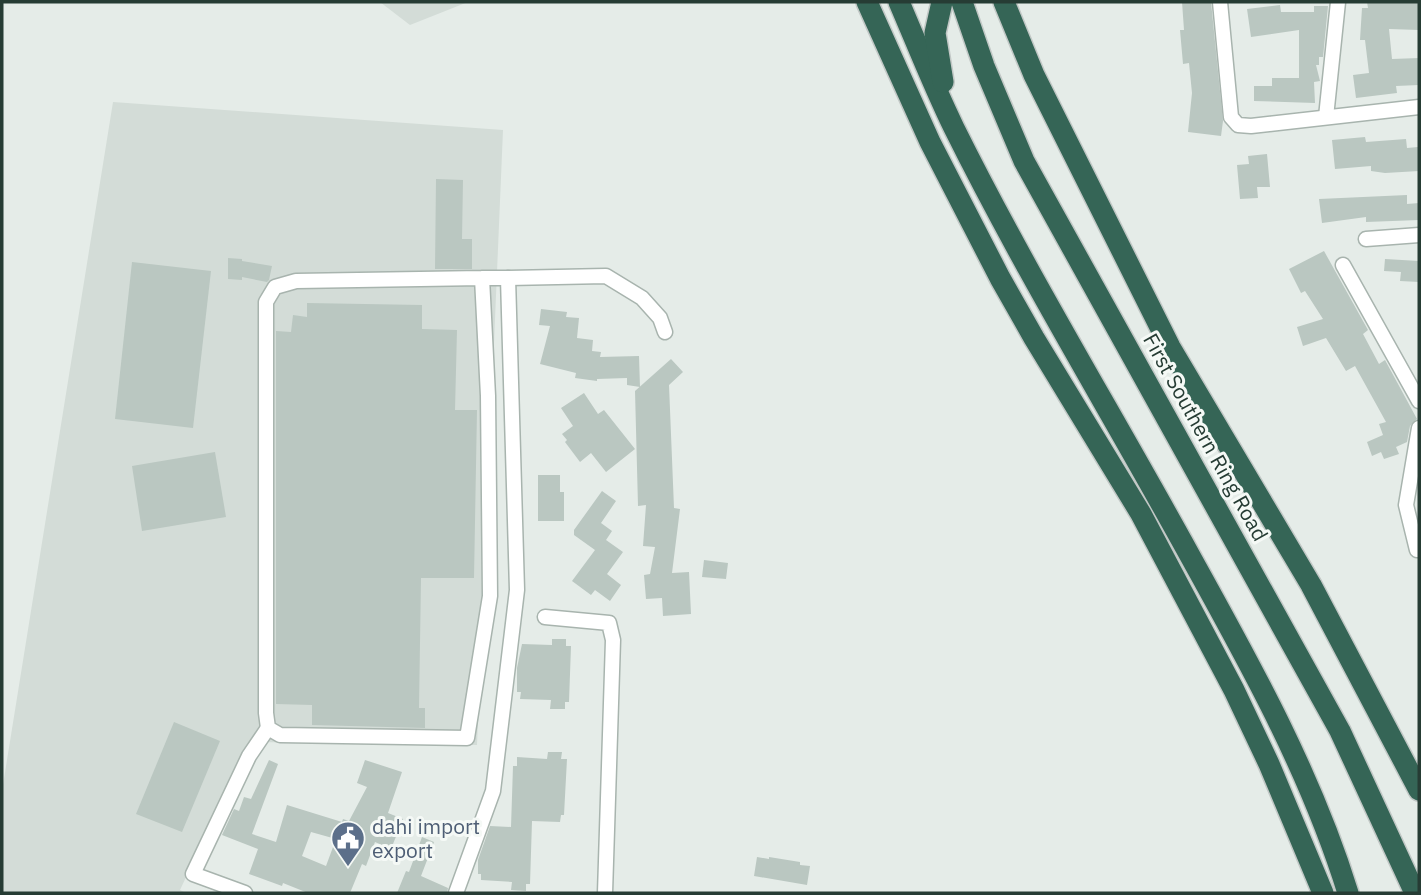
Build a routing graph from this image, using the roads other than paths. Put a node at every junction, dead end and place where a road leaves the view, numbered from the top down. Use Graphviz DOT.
graph roads {
  1 [pos="867,2"];
  2 [pos="899,2"];
  3 [pos="942,2"];
  4 [pos="962,2"];
  5 [pos="1004,2"];
  6 [pos="1018,2"];
  7 [pos="1220,2"];
  8 [pos="1338,2"];
  9 [pos="1034,75"];
  10 [pos="1419,107"];
  11 [pos="1326,117"];
  12 [pos="954,128"];
  13 [pos="1419,235"];
  14 [pos="1366,239"];
  15 [pos="1343,264"];
  16 [pos="482,278"];
  17 [pos="508,278"];
  18 [pos="665,331"];
  19 [pos="1419,401"];
  20 [pos="1419,428"];
  21 [pos="1417,550"];
  22 [pos="545,617"];
  23 [pos="268,728"];
  24 [pos="1419,790"];
  25 [pos="239,892"];
  26 [pos="456,893"];
  27 [pos="605,893"];
  28 [pos="1323,893"];
  29 [pos="1348,893"];
  30 [pos="1415,893"];
  1 -- 28 [label="highway"];
  2 -- 12 [label="highway"];
  3 -- 12 [label="highway"];
  4 -- 30 [label="highway, First Southern Ring Road"];
  5 -- 9 [label="highway, First Southern Ring Road"];
  6 -- 9 [label="highway"];
  7 -- 11 [label="street"];
  8 -- 11 [label="street"];
  9 -- 24 [label="highway, First Southern Ring Road"];
  10 -- 11 [label="street"];
  12 -- 29 [label="highway"];
  13 -- 14 [label="street"];
  15 -- 19 [label="street"];
  16 -- 17 [label="street"];
  16 -- 23 [label="street"];
  16 -- 23 [label="street"];
  17 -- 18 [label="street"];
  17 -- 26 [label="street"];
  20 -- 21 [label="street"];
  22 -- 27 [label="street"];
  23 -- 25 [label="street"];
}
